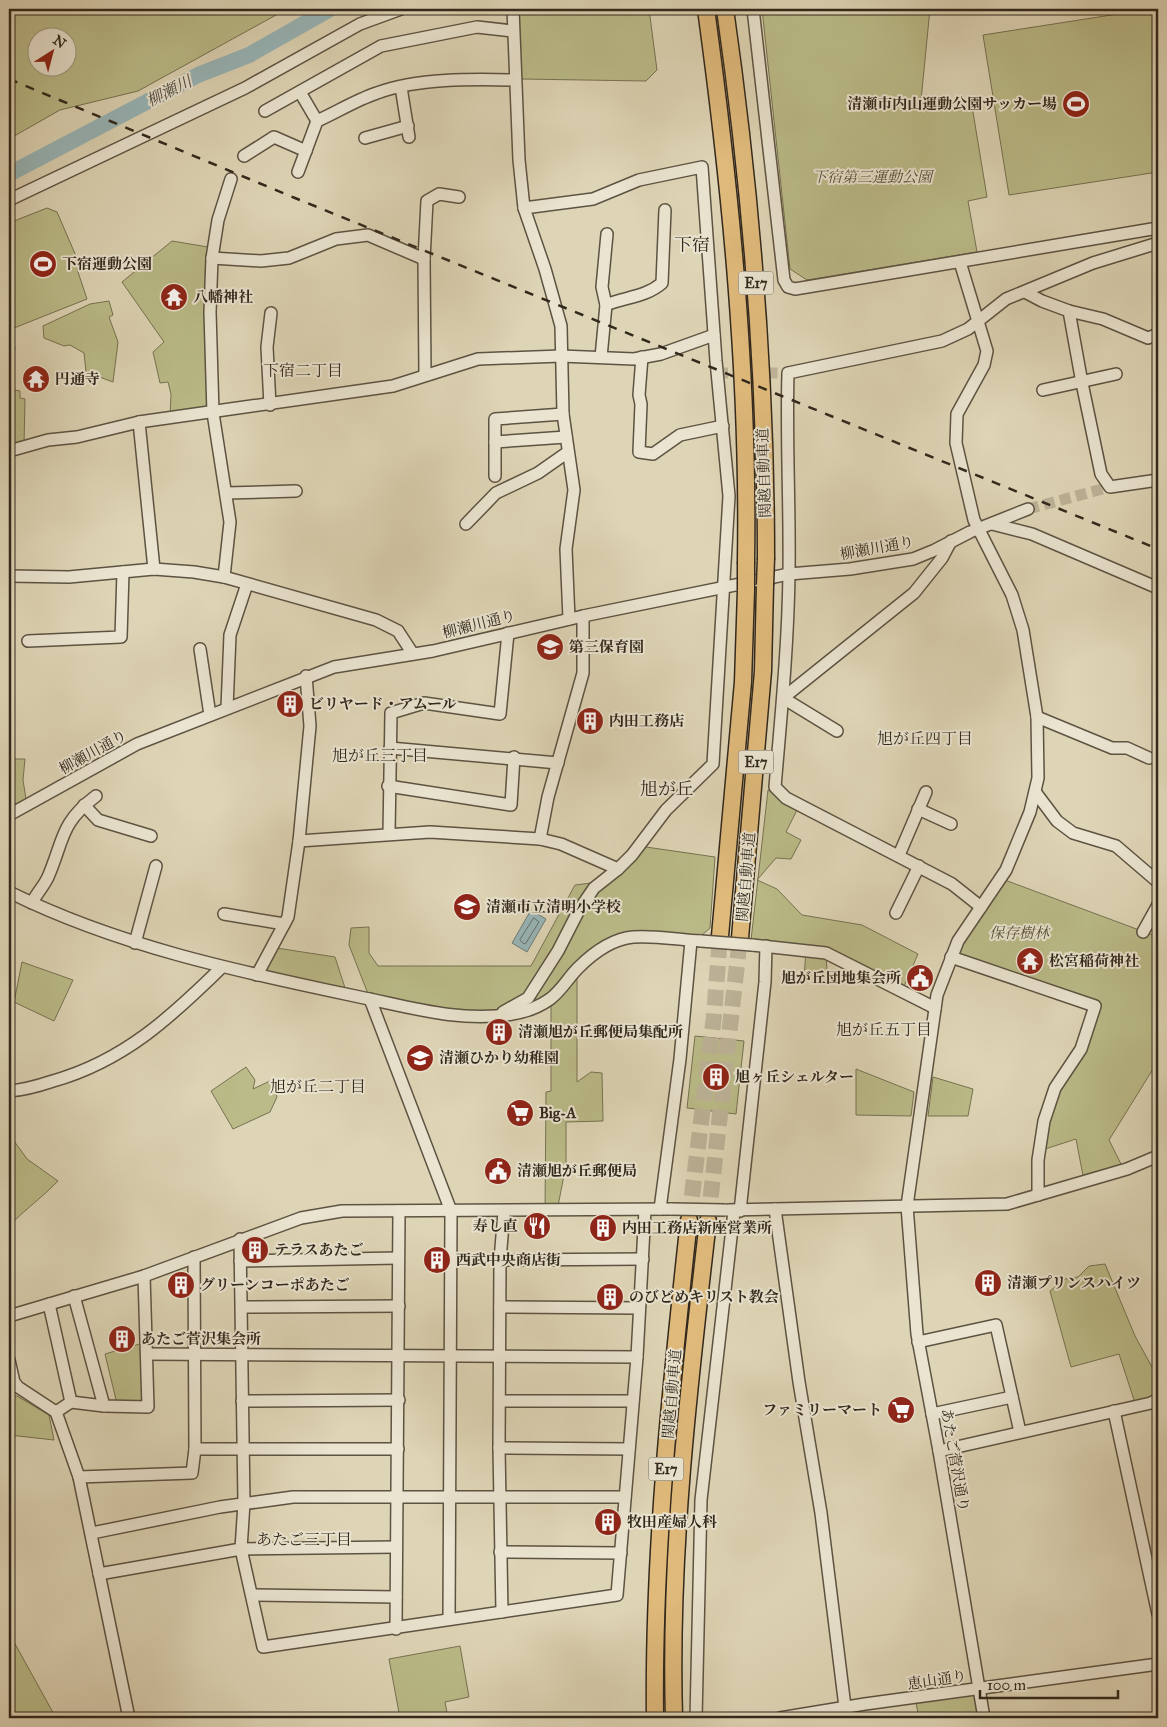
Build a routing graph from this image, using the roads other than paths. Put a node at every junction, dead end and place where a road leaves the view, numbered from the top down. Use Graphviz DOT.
graph roads {
  1 [pos="401,9"];
  2 [pos="513,9"];
  3 [pos="706,9"];
  4 [pos="725,9"];
  5 [pos="753,9"];
  6 [pos="513,31"];
  7 [pos="515,80"];
  8 [pos="401,87"];
  9 [pos="300,92"];
  10 [pos="265,111"];
  11 [pos="317,121"];
  12 [pos="365,138"];
  13 [pos="306,152"];
  14 [pos="244,156"];
  15 [pos="298,172"];
  16 [pos="231,179"];
  17 [pos="460,196"];
  18 [pos="9,200"];
  19 [pos="524,208"];
  20 [pos="665,210"];
  21 [pos="1158,228"];
  22 [pos="607,234"];
  23 [pos="1158,243"];
  24 [pos="212,258"];
  25 [pos="424,259"];
  26 [pos="960,262"];
  27 [pos="1025,292"];
  28 [pos="606,305"];
  29 [pos="1070,311"];
  30 [pos="271,313"];
  31 [pos="978,320"];
  32 [pos="1158,334"];
  33 [pos="714,335"];
  34 [pos="561,356"];
  35 [pos="601,356"];
  36 [pos="642,357"];
  37 [pos="1116,374"];
  38 [pos="425,375"];
  39 [pos="1081,381"];
  40 [pos="1042,390"];
  41 [pos="270,405"];
  42 [pos="213,413"];
  43 [pos="563,414"];
  44 [pos="139,422"];
  45 [pos="723,426"];
  46 [pos="566,437"];
  47 [pos="495,442"];
  48 [pos="9,450"];
  49 [pos="568,452"];
  50 [pos="495,476"];
  51 [pos="1158,480"];
  52 [pos="296,491"];
  53 [pos="226,493"];
  54 [pos="1028,509"];
  55 [pos="466,524"];
  56 [pos="992,524"];
  57 [pos="977,529"];
  58 [pos="951,541"];
  59 [pos="154,569"];
  60 [pos="123,572"];
  61 [pos="789,574"];
  62 [pos="9,576"];
  63 [pos="224,577"];
  64 [pos="247,584"];
  65 [pos="724,587"];
  66 [pos="1158,588"];
  67 [pos="582,616"];
  68 [pos="569,619"];
  69 [pos="508,633"];
  70 [pos="28,641"];
  71 [pos="200,649"];
  72 [pos="413,654"];
  73 [pos="306,676"];
  74 [pos="783,698"];
  75 [pos="227,708"];
  76 [pos="210,715"];
  77 [pos="1037,717"];
  78 [pos="837,731"];
  79 [pos="390,748"];
  80 [pos="514,757"];
  81 [pos="1149,758"];
  82 [pos="558,763"];
  83 [pos="388,786"];
  84 [pos="926,792"];
  85 [pos="1036,793"];
  86 [pos="96,796"];
  87 [pos="84,805"];
  88 [pos="918,809"];
  89 [pos="9,815"];
  90 [pos="951,824"];
  91 [pos="389,834"];
  92 [pos="151,836"];
  93 [pos="540,839"];
  94 [pos="299,841"];
  95 [pos="899,855"];
  96 [pos="156,866"];
  97 [pos="918,866"];
  98 [pos="618,869"];
  99 [pos="1158,882"];
  100 [pos="9,892"];
  101 [pos="32,903"];
  102 [pos="1158,905"];
  103 [pos="981,907"];
  104 [pos="896,913"];
  105 [pos="224,914"];
  106 [pos="284,924"];
  107 [pos="1143,932"];
  108 [pos="720,936"];
  109 [pos="696,941"];
  110 [pos="746,941"];
  111 [pos="135,943"];
  112 [pos="766,946"];
  113 [pos="951,957"];
  114 [pos="222,967"];
  115 [pos="257,975"];
  116 [pos="370,999"];
  117 [pos="935,1008"];
  118 [pos="498,1016"];
  119 [pos="9,1091"];
  120 [pos="1158,1156"];
  121 [pos="1038,1195"];
  122 [pos="907,1206"];
  123 [pos="660,1209"];
  124 [pos="775,1209"];
  125 [pos="646,1210"];
  126 [pos="733,1210"];
  127 [pos="399,1211"];
  128 [pos="451,1211"];
  129 [pos="504,1212"];
  130 [pos="689,1220"];
  131 [pos="708,1221"];
  132 [pos="240,1239"];
  133 [pos="194,1257"];
  134 [pos="398,1258"];
  135 [pos="642,1259"];
  136 [pos="500,1260"];
  137 [pos="240,1261"];
  138 [pos="144,1276"];
  139 [pos="74,1296"];
  140 [pos="50,1304"];
  141 [pos="399,1306"];
  142 [pos="242,1307"];
  143 [pos="500,1307"];
  144 [pos="639,1308"];
  145 [pos="9,1316"];
  146 [pos="918,1342"];
  147 [pos="146,1354"];
  148 [pos="195,1354"];
  149 [pos="242,1354"];
  150 [pos="499,1355"];
  151 [pos="399,1356"];
  152 [pos="451,1356"];
  153 [pos="637,1357"];
  154 [pos="9,1360"];
  155 [pos="1012,1397"];
  156 [pos="1158,1399"];
  157 [pos="399,1400"];
  158 [pos="500,1400"];
  159 [pos="242,1401"];
  160 [pos="633,1401"];
  161 [pos="71,1402"];
  162 [pos="104,1406"];
  163 [pos="1114,1411"];
  164 [pos="56,1412"];
  165 [pos="932,1414"];
  166 [pos="1020,1432"];
  167 [pos="499,1448"];
  168 [pos="195,1449"];
  169 [pos="398,1449"];
  170 [pos="629,1449"];
  171 [pos="241,1450"];
  172 [pos="940,1451"];
  173 [pos="79,1477"];
  174 [pos="396,1497"];
  175 [pos="499,1497"];
  176 [pos="625,1497"];
  177 [pos="448,1498"];
  178 [pos="244,1503"];
  179 [pos="92,1533"];
  180 [pos="396,1547"];
  181 [pos="241,1549"];
  182 [pos="500,1552"];
  183 [pos="620,1553"];
  184 [pos="99,1574"];
  185 [pos="252,1596"];
  186 [pos="396,1597"];
  187 [pos="502,1612"];
  188 [pos="1158,1614"];
  189 [pos="449,1619"];
  190 [pos="396,1628"];
  191 [pos="1158,1664"];
  192 [pos="980,1689"];
  193 [pos="845,1707"];
  194 [pos="129,1718"];
  195 [pos="655,1718"];
  196 [pos="674,1718"];
  197 [pos="696,1718"];
  198 [pos="780,1718"];
  199 [pos="984,1718"];
  1 -- 18 [label="street"];
  2 -- 6 [label="street"];
  3 -- 108 [label="highway, 関越自動車道 / E17, bridge"];
  4 -- 110 [label="highway, 関越自動車道 / E17, bridge"];
  5 -- 26 [label="street"];
  6 -- 7 [label="street"];
  6 -- 9 [label="street"];
  7 -- 8 [label="street"];
  7 -- 19 [label="street"];
  8 -- 11 [label="street"];
  8 -- 12 [label="street"];
  9 -- 10 [label="street"];
  9 -- 11 [label="street"];
  11 -- 13 [label="street"];
  13 -- 14 [label="street"];
  13 -- 15 [label="street"];
  16 -- 24 [label="street"];
  17 -- 25 [label="street"];
  19 -- 33 [label="street"];
  19 -- 34 [label="street"];
  20 -- 28 [label="street"];
  21 -- 26 [label="street"];
  22 -- 28 [label="street"];
  23 -- 27 [label="street"];
  24 -- 25 [label="street"];
  24 -- 42 [label="street"];
  25 -- 38 [label="street"];
  26 -- 31 [label="street, あたご菅沢通り"];
  27 -- 29 [label="street"];
  27 -- 31 [label="street"];
  28 -- 35 [label="street"];
  29 -- 32 [label="street"];
  29 -- 39 [label="street"];
  30 -- 41 [label="street"];
  31 -- 57 [label="street, あたご菅沢通り"];
  31 -- 61 [label="street"];
  33 -- 36 [label="street"];
  33 -- 45 [label="street"];
  34 -- 35 [label="street"];
  34 -- 38 [label="street"];
  34 -- 43 [label="street"];
  35 -- 36 [label="street"];
  36 -- 45 [label="street"];
  37 -- 39 [label="street"];
  38 -- 41 [label="street"];
  39 -- 40 [label="street"];
  39 -- 51 [label="street"];
  41 -- 42 [label="street"];
  42 -- 44 [label="street"];
  42 -- 53 [label="street"];
  43 -- 46 [label="street"];
  43 -- 47 [label="street"];
  44 -- 48 [label="street"];
  44 -- 59 [label="street"];
  45 -- 65 [label="street"];
  46 -- 47 [label="street"];
  46 -- 49 [label="street"];
  47 -- 50 [label="street"];
  49 -- 55 [label="street"];
  49 -- 68 [label="street"];
  52 -- 53 [label="street"];
  53 -- 63 [label="street"];
  54 -- 56 [label="street, 柳瀬川通り"];
  56 -- 57 [label="street, 柳瀬川通り"];
  56 -- 66 [label="street"];
  57 -- 58 [label="street, 柳瀬川通り"];
  57 -- 77 [label="street, あたご菅沢通り"];
  58 -- 61 [label="street, 柳瀬川通り"];
  58 -- 74 [label="street"];
  59 -- 60 [label="street"];
  59 -- 63 [label="street"];
  60 -- 62 [label="street"];
  60 -- 70 [label="street"];
  61 -- 65 [label="street, 柳瀬川通り"];
  61 -- 74 [label="street"];
  63 -- 64 [label="street"];
  64 -- 72 [label="street"];
  64 -- 75 [label="street"];
  65 -- 67 [label="street, 柳瀬川通り"];
  65 -- 98 [label="street"];
  67 -- 68 [label="street, 柳瀬川通り"];
  67 -- 82 [label="street"];
  68 -- 69 [label="street, 柳瀬川通り"];
  69 -- 72 [label="street, 柳瀬川通り"];
  69 -- 79 [label="street"];
  71 -- 76 [label="street"];
  72 -- 73 [label="street, 柳瀬川通り"];
  73 -- 75 [label="street, 柳瀬川通り"];
  73 -- 94 [label="street"];
  74 -- 78 [label="street"];
  74 -- 95 [label="street"];
  75 -- 76 [label="street, 柳瀬川通り"];
  76 -- 89 [label="street, 柳瀬川通り"];
  77 -- 81 [label="street"];
  77 -- 85 [label="street, あたご菅沢通り"];
  79 -- 80 [label="street"];
  79 -- 83 [label="street"];
  80 -- 82 [label="street"];
  80 -- 83 [label="street"];
  82 -- 93 [label="street"];
  83 -- 91 [label="street"];
  84 -- 88 [label="street"];
  85 -- 99 [label="street"];
  85 -- 103 [label="street, あたご菅沢通り"];
  86 -- 87 [label="street"];
  87 -- 92 [label="street"];
  87 -- 101 [label="street"];
  88 -- 90 [label="street"];
  88 -- 95 [label="street"];
  91 -- 93 [label="street"];
  91 -- 94 [label="street"];
  93 -- 98 [label="street"];
  94 -- 106 [label="street"];
  95 -- 97 [label="street"];
  96 -- 111 [label="street"];
  97 -- 103 [label="street"];
  97 -- 104 [label="street"];
  98 -- 118 [label="street"];
  100 -- 101 [label="street"];
  101 -- 111 [label="street"];
  102 -- 107 [label="street"];
  103 -- 113 [label="street, あたご菅沢通り"];
  105 -- 106 [label="street"];
  106 -- 115 [label="street"];
  109 -- 110 [label="street, bridge"];
  109 -- 118 [label="street"];
  109 -- 123 [label="street"];
  110 -- 112 [label="street"];
  111 -- 114 [label="street"];
  112 -- 117 [label="street"];
  112 -- 126 [label="street"];
  113 -- 117 [label="street, あたご菅沢通り"];
  113 -- 121 [label="street"];
  114 -- 115 [label="street"];
  114 -- 119 [label="street"];
  115 -- 116 [label="street"];
  116 -- 118 [label="street"];
  116 -- 128 [label="street"];
  117 -- 122 [label="street, あたご菅沢通り"];
  120 -- 121 [label="street"];
  121 -- 122 [label="street"];
  122 -- 124 [label="street"];
  122 -- 146 [label="street, あたご菅沢通り"];
  123 -- 125 [label="street"];
  123 -- 126 [label="street, bridge"];
  124 -- 126 [label="street"];
  124 -- 193 [label="street"];
  125 -- 129 [label="street"];
  125 -- 135 [label="street"];
  126 -- 197 [label="street"];
  127 -- 128 [label="street"];
  127 -- 132 [label="street"];
  127 -- 134 [label="street"];
  128 -- 129 [label="street"];
  128 -- 152 [label="street"];
  129 -- 136 [label="street"];
  130 -- 195 [label="highway, 関越自動車道 / E17"];
  131 -- 196 [label="highway, 関越自動車道 / E17"];
  132 -- 133 [label="street"];
  132 -- 137 [label="street"];
  133 -- 138 [label="street"];
  133 -- 148 [label="street"];
  134 -- 137 [label="street"];
  134 -- 141 [label="street"];
  135 -- 136 [label="street"];
  135 -- 144 [label="street"];
  136 -- 143 [label="street"];
  137 -- 142 [label="street"];
  138 -- 139 [label="street"];
  138 -- 147 [label="street"];
  139 -- 140 [label="street"];
  139 -- 162 [label="street"];
  140 -- 145 [label="street"];
  140 -- 161 [label="street"];
  141 -- 142 [label="street"];
  141 -- 151 [label="street"];
  142 -- 149 [label="street"];
  143 -- 144 [label="street"];
  143 -- 150 [label="street"];
  144 -- 153 [label="street"];
  146 -- 155 [label="street"];
  146 -- 165 [label="street, あたご菅沢通り"];
  147 -- 148 [label="street"];
  147 -- 162 [label="street"];
  148 -- 149 [label="street"];
  148 -- 168 [label="street"];
  149 -- 151 [label="street"];
  149 -- 159 [label="street"];
  150 -- 152 [label="street"];
  150 -- 153 [label="street"];
  150 -- 158 [label="street"];
  151 -- 152 [label="street"];
  151 -- 157 [label="street"];
  152 -- 177 [label="street"];
  153 -- 160 [label="street"];
  154 -- 164 [label="street"];
  155 -- 165 [label="street"];
  155 -- 166 [label="street"];
  156 -- 163 [label="street"];
  157 -- 159 [label="street"];
  157 -- 169 [label="street"];
  158 -- 160 [label="street"];
  158 -- 167 [label="street"];
  159 -- 171 [label="street"];
  160 -- 170 [label="street"];
  161 -- 162 [label="street"];
  161 -- 164 [label="street"];
  163 -- 166 [label="street"];
  163 -- 188 [label="street"];
  164 -- 173 [label="street"];
  165 -- 172 [label="street, あたご菅沢通り"];
  166 -- 172 [label="street"];
  167 -- 170 [label="street"];
  167 -- 175 [label="street"];
  168 -- 171 [label="street"];
  168 -- 173 [label="street"];
  169 -- 171 [label="street"];
  169 -- 174 [label="street"];
  170 -- 176 [label="street"];
  171 -- 178 [label="street"];
  172 -- 192 [label="street, あたご菅沢通り"];
  173 -- 179 [label="street"];
  174 -- 177 [label="street"];
  174 -- 178 [label="street"];
  174 -- 180 [label="street"];
  175 -- 176 [label="street"];
  175 -- 177 [label="street"];
  175 -- 182 [label="street"];
  176 -- 183 [label="street"];
  177 -- 189 [label="street"];
  178 -- 179 [label="street"];
  178 -- 181 [label="street"];
  179 -- 184 [label="street"];
  180 -- 181 [label="street"];
  180 -- 186 [label="street"];
  181 -- 184 [label="street"];
  181 -- 185 [label="street"];
  182 -- 183 [label="street"];
  182 -- 187 [label="street"];
  183 -- 187 [label="street"];
  184 -- 194 [label="street"];
  185 -- 186 [label="street"];
  185 -- 190 [label="street"];
  186 -- 190 [label="street"];
  187 -- 189 [label="street"];
  189 -- 190 [label="street"];
  191 -- 192 [label="street, 恵山通り"];
  192 -- 193 [label="street, 恵山通り"];
  192 -- 199 [label="street, あたご菅沢通り"];
  193 -- 198 [label="street, 恵山通り"];
}
